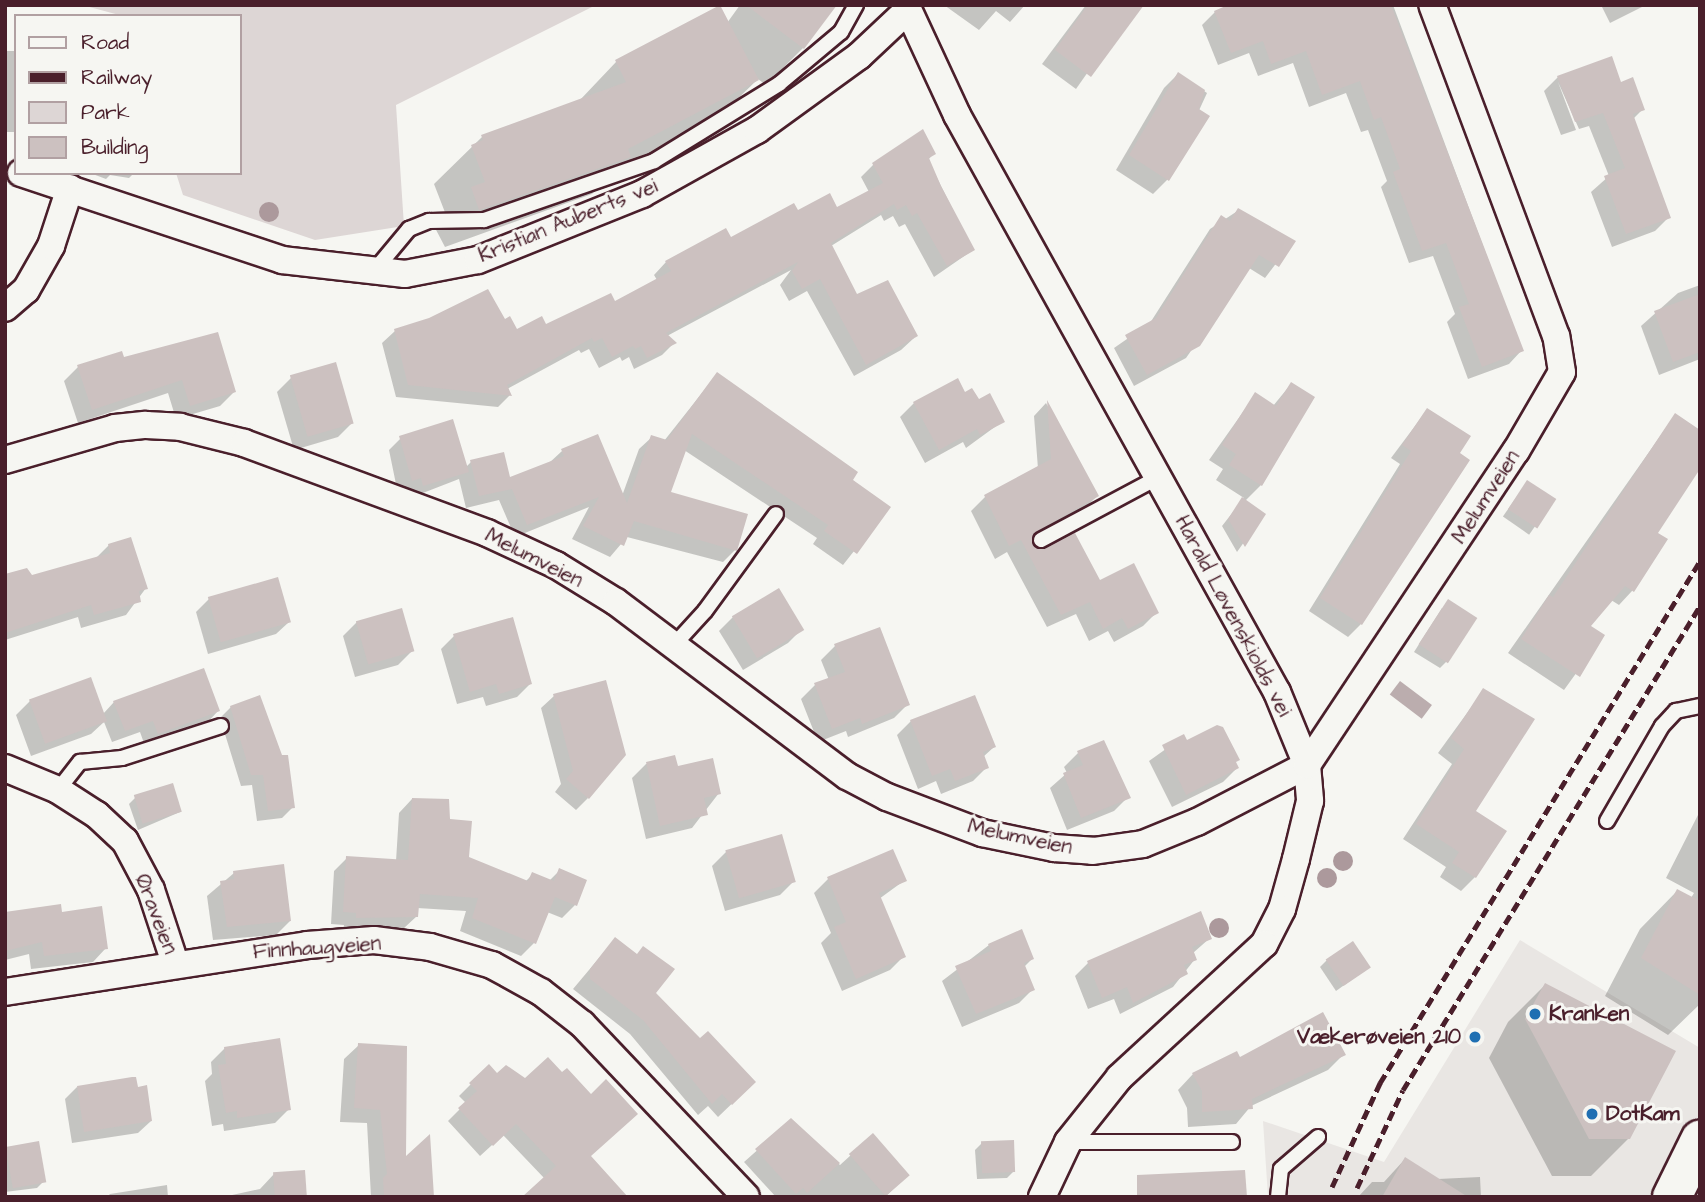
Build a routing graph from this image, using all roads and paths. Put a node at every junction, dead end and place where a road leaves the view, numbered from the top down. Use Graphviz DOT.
graph roads {
  1 [pos="856,5"];
  2 [pos="1432,5"];
  3 [pos="906,8"];
  4 [pos="28,175"];
  5 [pos="70,188"];
  6 [pos="374,271"];
  7 [pos="5,307"];
  8 [pos="5,460"];
  9 [pos="1158,477"];
  10 [pos="776,514"];
  11 [pos="1041,540"];
  12 [pos="674,645"];
  13 [pos="1700,706"];
  14 [pos="221,726"];
  15 [pos="1307,765"];
  16 [pos="5,768"];
  17 [pos="58,790"];
  18 [pos="1608,821"];
  19 [pos="175,963"];
  20 [pos="5,992"];
  21 [pos="1318,1137"];
  22 [pos="1700,1140"];
  23 [pos="1068,1142"];
  24 [pos="1231,1142"];
  25 [pos="746,1197"];
  26 [pos="1042,1197"];
  27 [pos="1278,1197"];
  28 [pos="1672,1197"];
  1 -- 6 [label="lane"];
  2 -- 15 [label="street, Melumveien"];
  3 -- 6 [label="street, Kristian Auberts vei"];
  3 -- 9 [label="street, Harald Løvenskiolds vei"];
  4 -- 5 [label="street, Kristian Auberts vei"];
  5 -- 6 [label="street, Kristian Auberts vei"];
  5 -- 7 [label="street"];
  8 -- 12 [label="street, Melumveien"];
  9 -- 11 [label="lane"];
  9 -- 15 [label="street, Harald Løvenskiolds vei"];
  10 -- 12 [label="lane"];
  12 -- 15 [label="street, Melumveien"];
  13 -- 18 [label="lane"];
  14 -- 17 [label="lane"];
  15 -- 23 [label="street, Harald Løvenskiolds vei"];
  16 -- 17 [label="street, Øraveien"];
  17 -- 19 [label="street, Øraveien"];
  19 -- 20 [label="street, Finnhaugveien"];
  19 -- 25 [label="street, Finnhaugveien"];
  21 -- 27 [label="lane"];
  22 -- 28 [label="main road"];
  23 -- 24 [label="lane"];
  23 -- 26 [label="street, Harald Løvenskiolds vei"];
}
